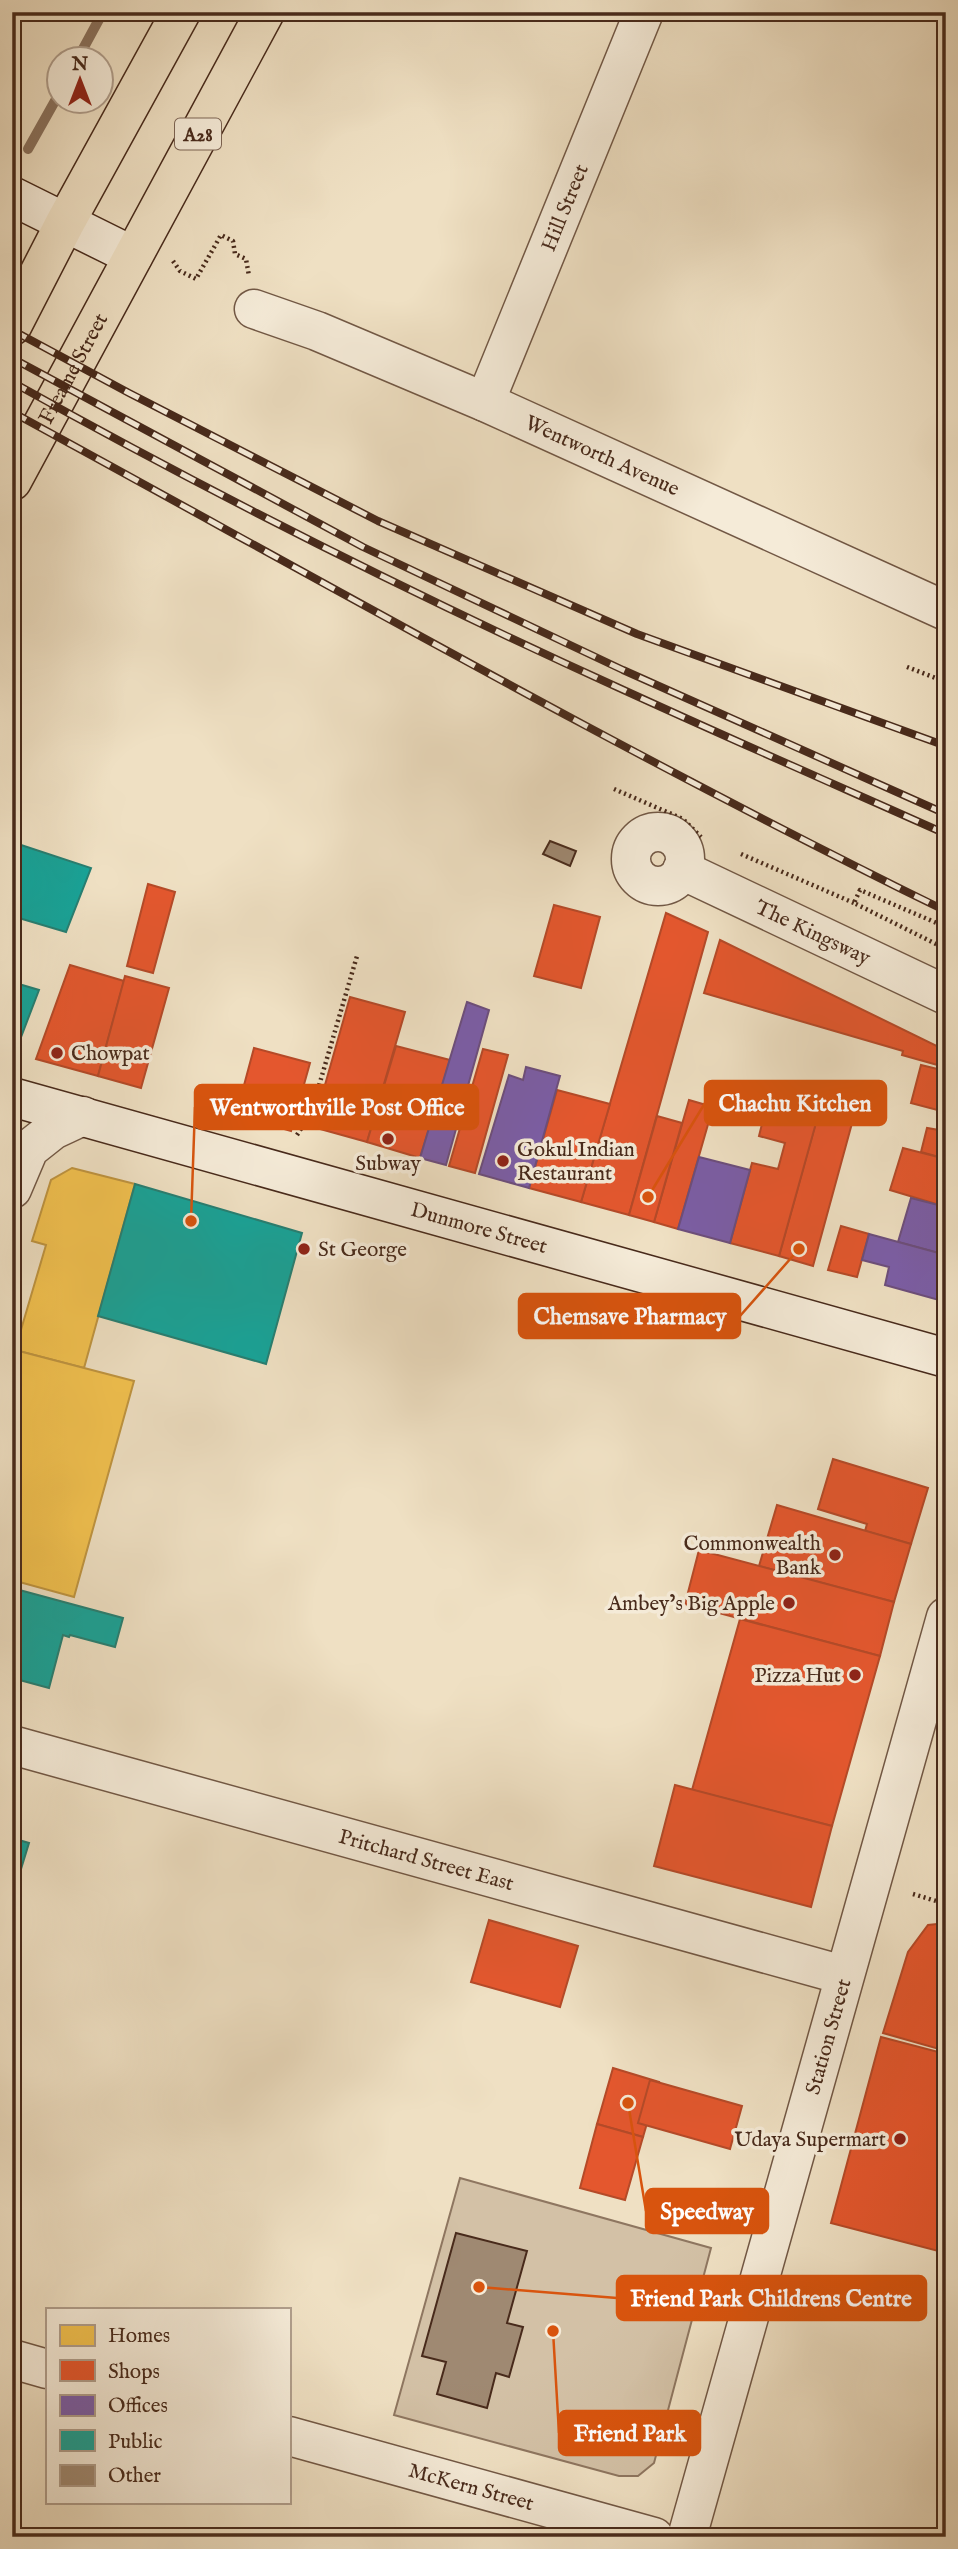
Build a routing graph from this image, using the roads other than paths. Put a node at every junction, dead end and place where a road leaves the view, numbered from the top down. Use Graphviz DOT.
graph roads {
  1 [pos="181,12"];
  2 [pos="265,12"];
  3 [pos="644,12"];
  4 [pos="12,196"];
  5 [pos="65,223"];
  6 [pos="133,256"];
  7 [pos="254,309"];
  8 [pos="12,326"];
  9 [pos="485,402"];
  10 [pos="12,481"];
  11 [pos="946,611"];
  12 [pos="682,870"];
  13 [pos="946,995"];
  14 [pos="12,1097"];
  15 [pos="83,1116"];
  16 [pos="12,1189"];
  17 [pos="946,1358"];
  18 [pos="946,1618"];
  19 [pos="12,1745"];
  20 [pos="843,1975"];
  21 [pos="12,2360"];
  22 [pos="46,2369"];
  23 [pos="290,2436"];
  24 [pos="654,2537"];
  25 [pos="687,2537"];
  1 -- 5 [label="highway"];
  2 -- 6 [label="highway, A28"];
  3 -- 9 [label="street, Hill Street"];
  4 -- 5 [label="street"];
  5 -- 6 [label="street"];
  5 -- 8 [label="highway"];
  6 -- 10 [label="highway, Freame Street / A28"];
  7 -- 9 [label="street, Wentworth Avenue"];
  9 -- 11 [label="street, Wentworth Avenue"];
  12 -- 13 [label="street, The Kingsway"];
  14 -- 15 [label="street, Dunmore Street"];
  15 -- 16 [label="street"];
  15 -- 17 [label="street, Dunmore Street"];
  18 -- 20 [label="street, Station Street"];
  19 -- 20 [label="street, Pritchard Street East"];
  20 -- 25 [label="street, Station Street"];
  21 -- 22 [label="street"];
  23 -- 24 [label="street, McKern Street"];
}
